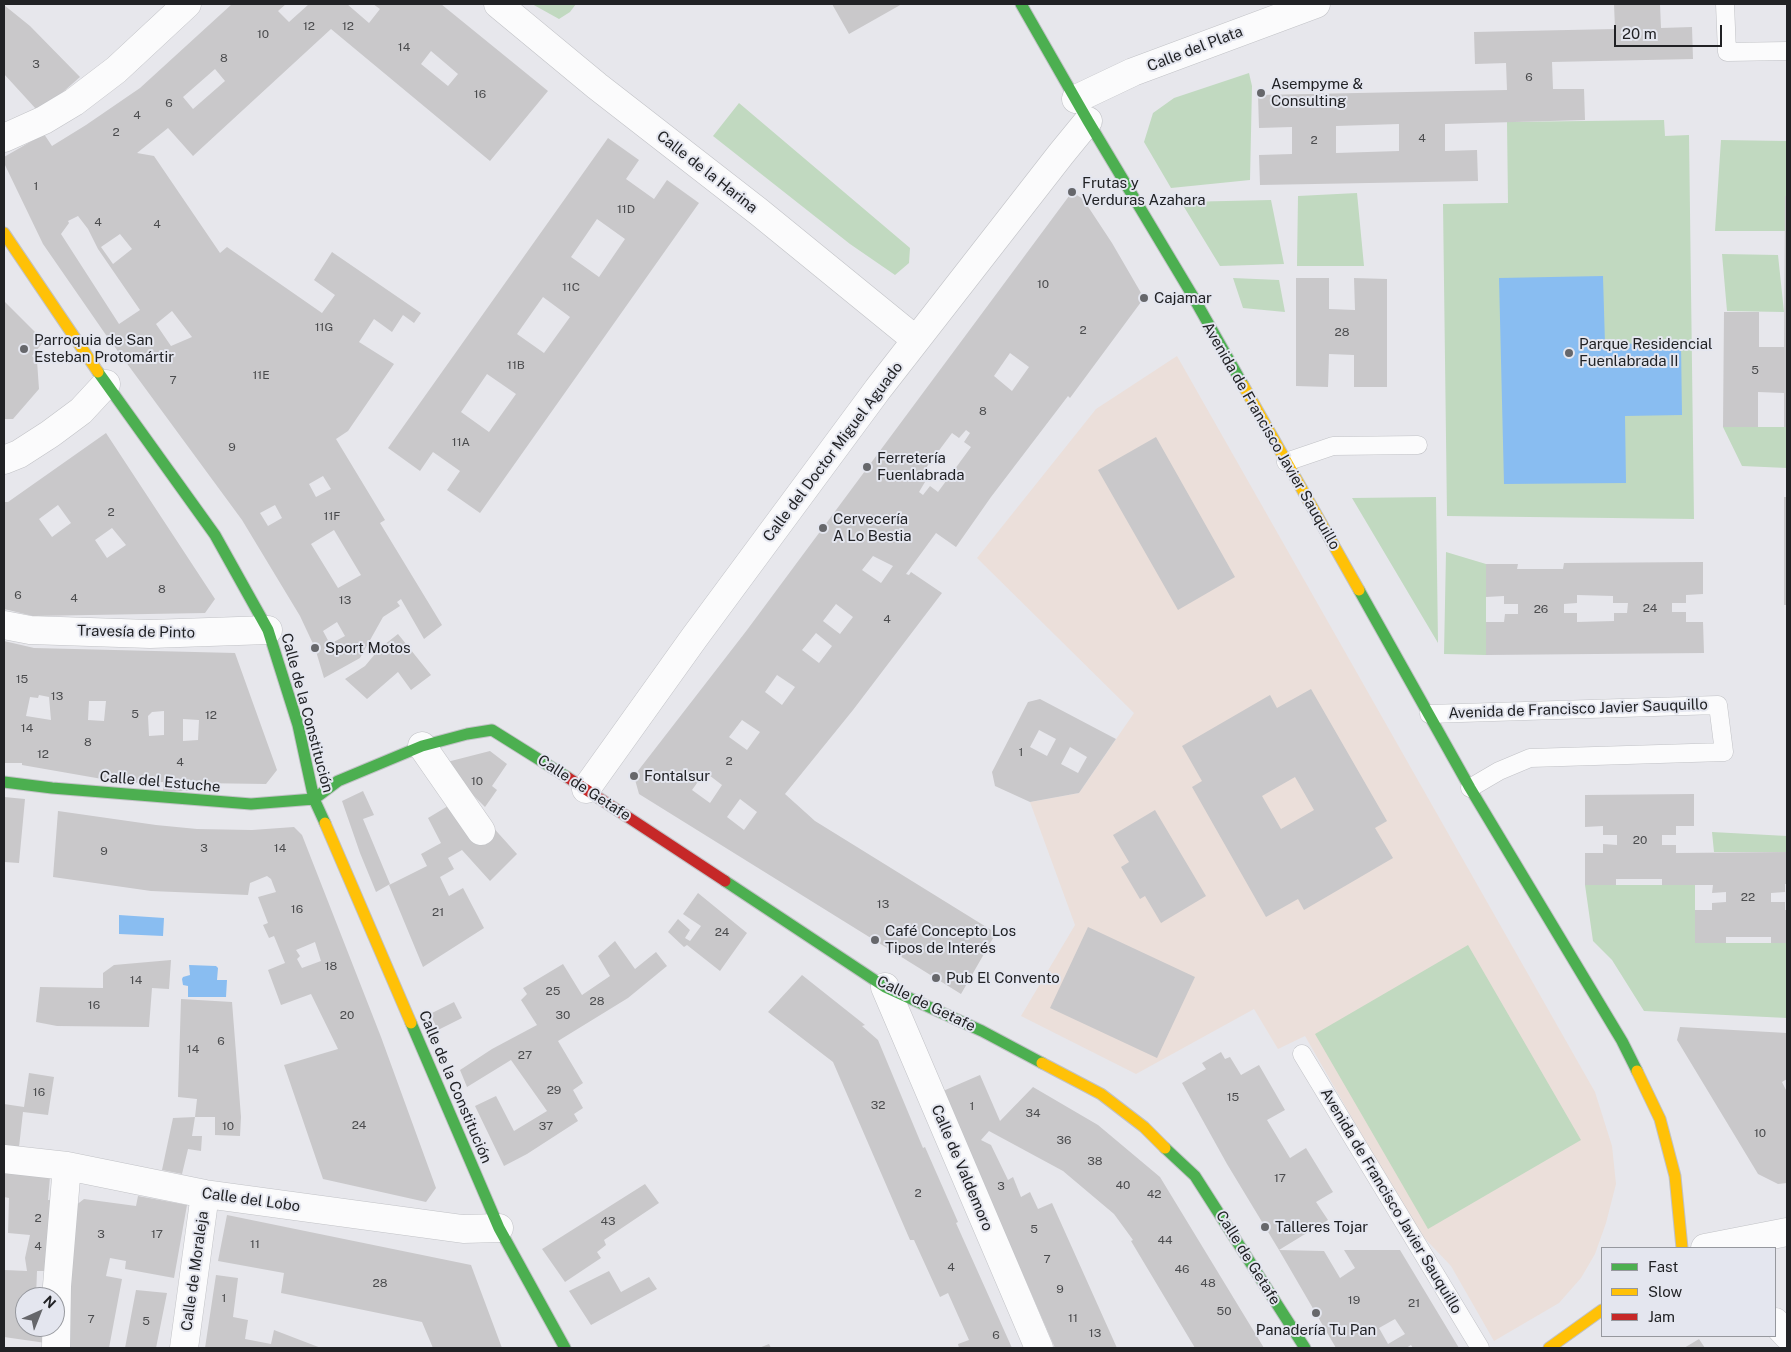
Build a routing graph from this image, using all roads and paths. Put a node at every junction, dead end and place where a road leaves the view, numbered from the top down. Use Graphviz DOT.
graph roads {
  1 [pos="187,4"];
  2 [pos="498,4"];
  3 [pos="1021,4"];
  4 [pos="1316,4"];
  5 [pos="1725,4"];
  6 [pos="1787,51"];
  7 [pos="1082,110"];
  8 [pos="4,138"];
  9 [pos="4,233"];
  10 [pos="916,340"];
  11 [pos="106,384"];
  12 [pos="1418,445"];
  13 [pos="4,460"];
  14 [pos="1286,462"];
  15 [pos="4,625"];
  16 [pos="268,630"];
  17 [pos="1429,714"];
  18 [pos="422,746"];
  19 [pos="4,782"];
  20 [pos="1470,788"];
  21 [pos="586,789"];
  22 [pos="314,799"];
  23 [pos="481,831"];
  24 [pos="885,987"];
  25 [pos="1302,1054"];
  26 [pos="4,1159"];
  27 [pos="66,1166"];
  28 [pos="206,1194"];
  29 [pos="499,1228"];
  30 [pos="1787,1232"];
  31 [pos="1682,1247"];
  32 [pos="1710,1247"];
  33 [pos="1601,1311"];
  34 [pos="1776,1323"];
  35 [pos="1787,1335"];
  36 [pos="56,1348"];
  37 [pos="184,1348"];
  38 [pos="564,1348"];
  39 [pos="1039,1348"];
  40 [pos="1305,1348"];
  41 [pos="1480,1348"];
  42 [pos="1549,1348"];
  1 -- 8 [label="street"];
  2 -- 10 [label="street, Calle de la Harina"];
  3 -- 7 [label="street, Avenida de Francisco Javier Sauquillo"];
  4 -- 7 [label="street, Calle del Plata"];
  5 -- 6 [label="lane"];
  7 -- 10 [label="street, Calle del Doctor Miguel Aguado"];
  7 -- 14 [label="street, Avenida de Francisco Javier Sauquillo"];
  9 -- 11 [label="street, Calle de la Constitución"];
  10 -- 21 [label="street, Calle del Doctor Miguel Aguado"];
  11 -- 13 [label="street"];
  11 -- 16 [label="street, Calle de la Constitución"];
  12 -- 14 [label="lane"];
  14 -- 17 [label="street, Avenida de Francisco Javier Sauquillo"];
  15 -- 16 [label="street, Travesía de Pinto"];
  16 -- 22 [label="street, Calle de la Constitución"];
  17 -- 20 [label="street, Avenida de Francisco Javier Sauquillo"];
  17 -- 20 [label="lane, Avenida de Francisco Javier Sauquillo"];
  18 -- 21 [label="street, Calle de Getafe"];
  18 -- 22 [label="street, Calle de Getafe"];
  18 -- 23 [label="street"];
  19 -- 22 [label="street, Calle del Estuche"];
  20 -- 31 [label="street, Avenida de Francisco Javier Sauquillo"];
  21 -- 24 [label="street, Calle de Getafe"];
  22 -- 29 [label="street, Calle de la Constitución"];
  24 -- 39 [label="street, Calle de Valdemoro"];
  24 -- 40 [label="street, Calle de Getafe"];
  25 -- 41 [label="lane, Avenida de Francisco Javier Sauquillo"];
  26 -- 27 [label="street, Calle del Lobo"];
  27 -- 28 [label="street, Calle del Lobo"];
  27 -- 36 [label="street"];
  28 -- 29 [label="street, Calle del Lobo"];
  28 -- 37 [label="street, Calle de Moraleja"];
  29 -- 38 [label="street, Calle de la Constitución"];
  30 -- 32 [label="street"];
  33 -- 42 [label="street"];
  34 -- 35 [label="street"];
}
